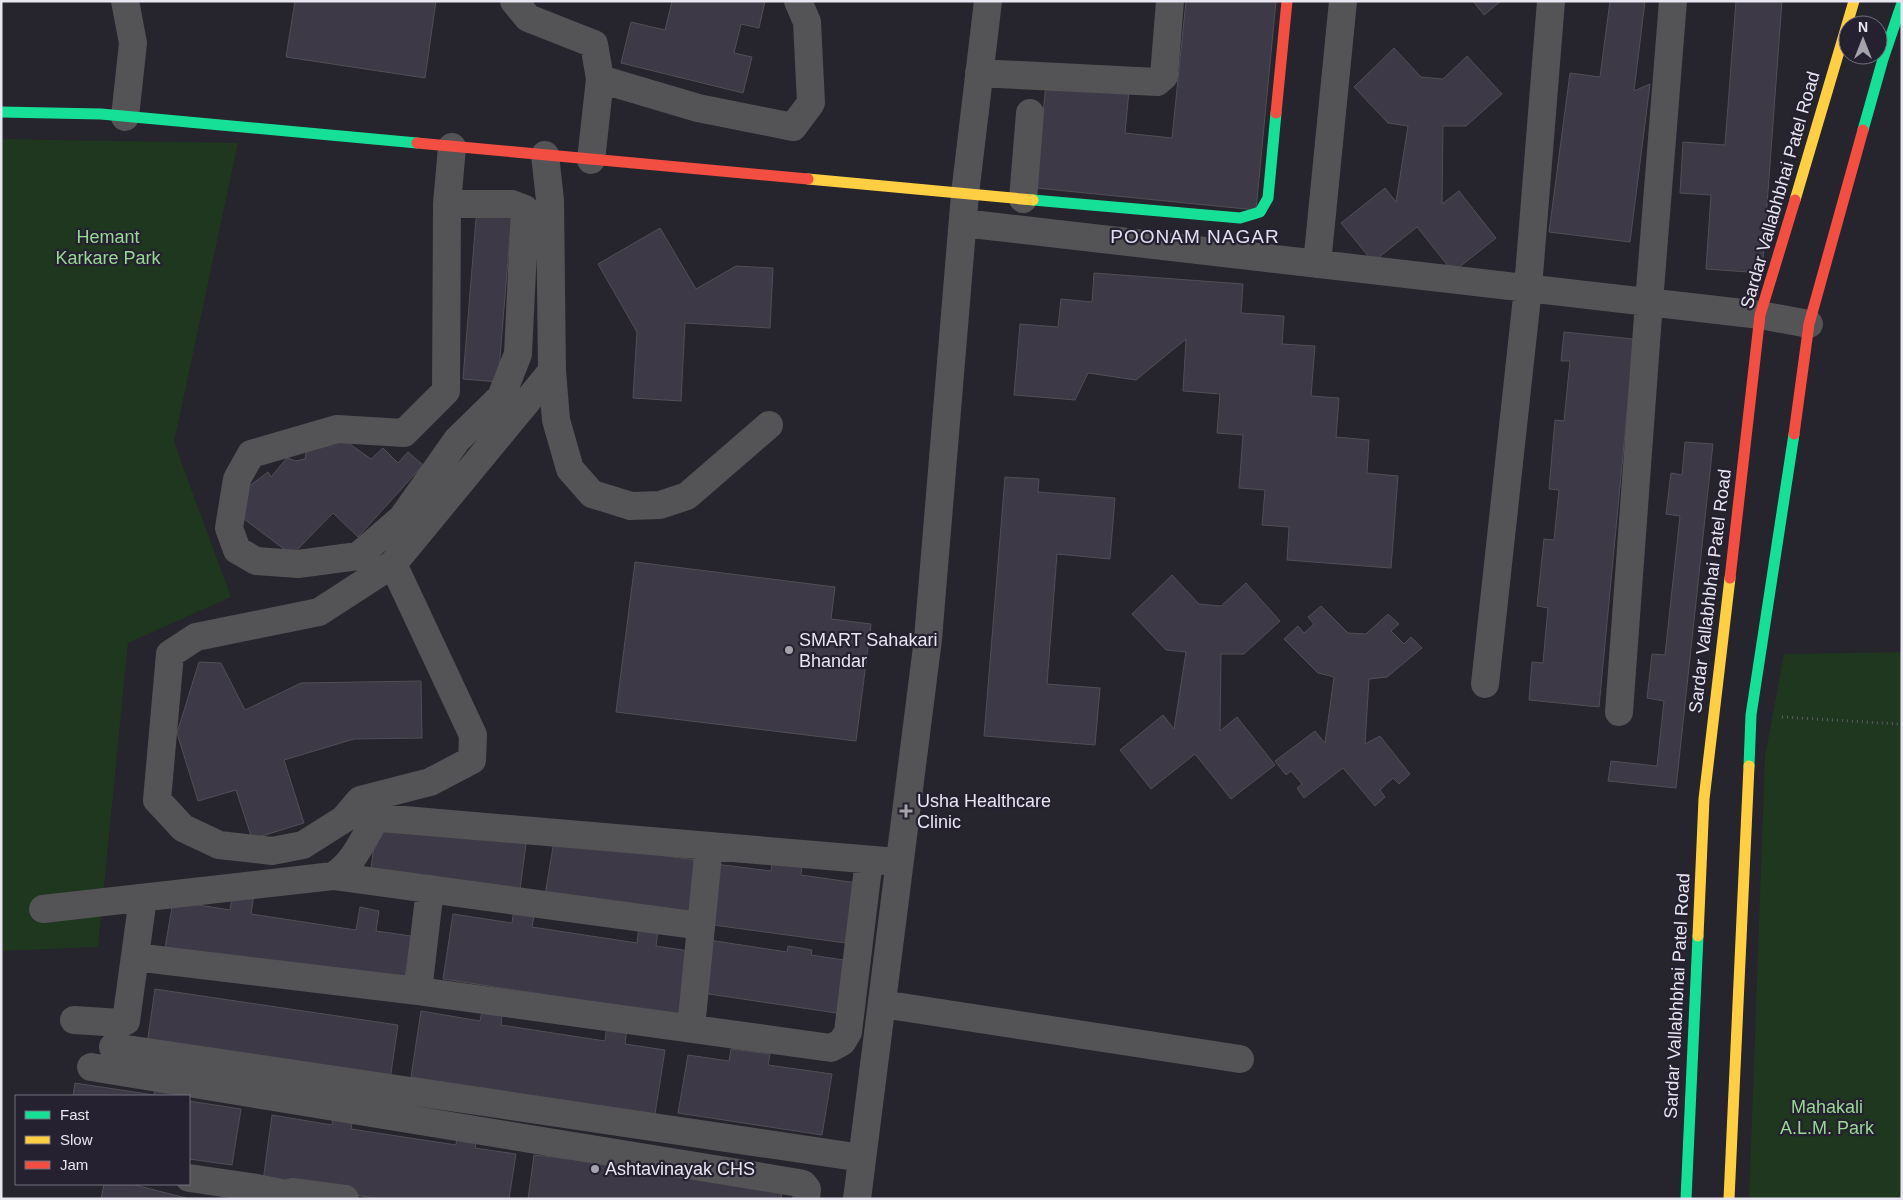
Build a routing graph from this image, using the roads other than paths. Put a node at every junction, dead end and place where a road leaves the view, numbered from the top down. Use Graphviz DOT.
graph roads {
  1 [pos="125,1"];
  2 [pos="514,1"];
  3 [pos="798,1"];
  4 [pos="988,1"];
  5 [pos="1170,1"];
  6 [pos="1287,1"];
  7 [pos="1344,1"];
  8 [pos="1551,1"];
  9 [pos="1674,1"];
  10 [pos="1854,1"];
  11 [pos="1902,3"];
  12 [pos="979,73"];
  13 [pos="600,79"];
  14 [pos="1,112"];
  15 [pos="1030,113"];
  16 [pos="125,117"];
  17 [pos="452,147"];
  18 [pos="545,156"];
  19 [pos="591,160"];
  20 [pos="965,194"];
  21 [pos="1023,199"];
  22 [pos="447,204"];
  23 [pos="963,223"];
  24 [pos="1317,264"];
  25 [pos="1528,288"];
  26 [pos="1649,302"];
  27 [pos="1760,315"];
  28 [pos="1808,324"];
  29 [pos="552,371"];
  30 [pos="769,425"];
  31 [pos="393,564"];
  32 [pos="1485,684"];
  33 [pos="1619,712"];
  34 [pos="709,846"];
  35 [pos="869,860"];
  36 [pos="900,863"];
  37 [pos="333,876"];
  38 [pos="430,889"];
  39 [pos="143,898"];
  40 [pos="42,909"];
  41 [pos="701,926"];
  42 [pos="135,957"];
  43 [pos="418,991"];
  44 [pos="882,1004"];
  45 [pos="74,1020"];
  46 [pos="691,1028"];
  47 [pos="113,1047"];
  48 [pos="1240,1058"];
  49 [pos="91,1067"];
  50 [pos="862,1158"];
  51 [pos="190,1178"];
  52 [pos="251,1187"];
  53 [pos="311,1199"];
  54 [pos="345,1199"];
  55 [pos="806,1199"];
  56 [pos="857,1199"];
  57 [pos="1686,1199"];
  58 [pos="1729,1199"];
  1 -- 16 [label="street"];
  2 -- 13 [label="street"];
  3 -- 13 [label="street"];
  4 -- 12 [label="street"];
  5 -- 12 [label="street"];
  6 -- 21 [label="main road"];
  7 -- 24 [label="street"];
  8 -- 25 [label="street"];
  9 -- 26 [label="street"];
  10 -- 27 [label="main road, Sardar Vallabhbhai Patel Road"];
  11 -- 28 [label="main road"];
  12 -- 20 [label="street"];
  13 -- 19 [label="street"];
  14 -- 16 [label="main road"];
  15 -- 21 [label="street"];
  16 -- 17 [label="main road"];
  17 -- 18 [label="main road"];
  17 -- 22 [label="street"];
  18 -- 19 [label="main road"];
  18 -- 29 [label="street"];
  19 -- 20 [label="main road"];
  20 -- 21 [label="main road"];
  20 -- 23 [label="street"];
  22 -- 22 [label="street"];
  23 -- 24 [label="street"];
  23 -- 36 [label="street"];
  24 -- 25 [label="street"];
  25 -- 26 [label="street"];
  25 -- 32 [label="street"];
  26 -- 27 [label="street"];
  26 -- 33 [label="street"];
  27 -- 28 [label="street"];
  27 -- 57 [label="main road, Sardar Vallabhbhai Patel Road"];
  28 -- 58 [label="main road"];
  29 -- 30 [label="street"];
  29 -- 31 [label="street"];
  31 -- 31 [label="street"];
  34 -- 35 [label="street"];
  34 -- 37 [label="street"];
  34 -- 41 [label="street"];
  35 -- 36 [label="street"];
  35 -- 46 [label="street"];
  36 -- 44 [label="street"];
  37 -- 38 [label="street"];
  37 -- 39 [label="street"];
  38 -- 41 [label="street"];
  38 -- 43 [label="street"];
  39 -- 40 [label="street"];
  39 -- 42 [label="street"];
  41 -- 46 [label="street"];
  42 -- 43 [label="street"];
  42 -- 45 [label="street"];
  43 -- 46 [label="street"];
  44 -- 48 [label="street"];
  44 -- 50 [label="street"];
  47 -- 50 [label="street"];
  49 -- 55 [label="street"];
  50 -- 56 [label="street"];
  51 -- 52 [label="street"];
  52 -- 53 [label="street"];
  52 -- 54 [label="street"];
}
